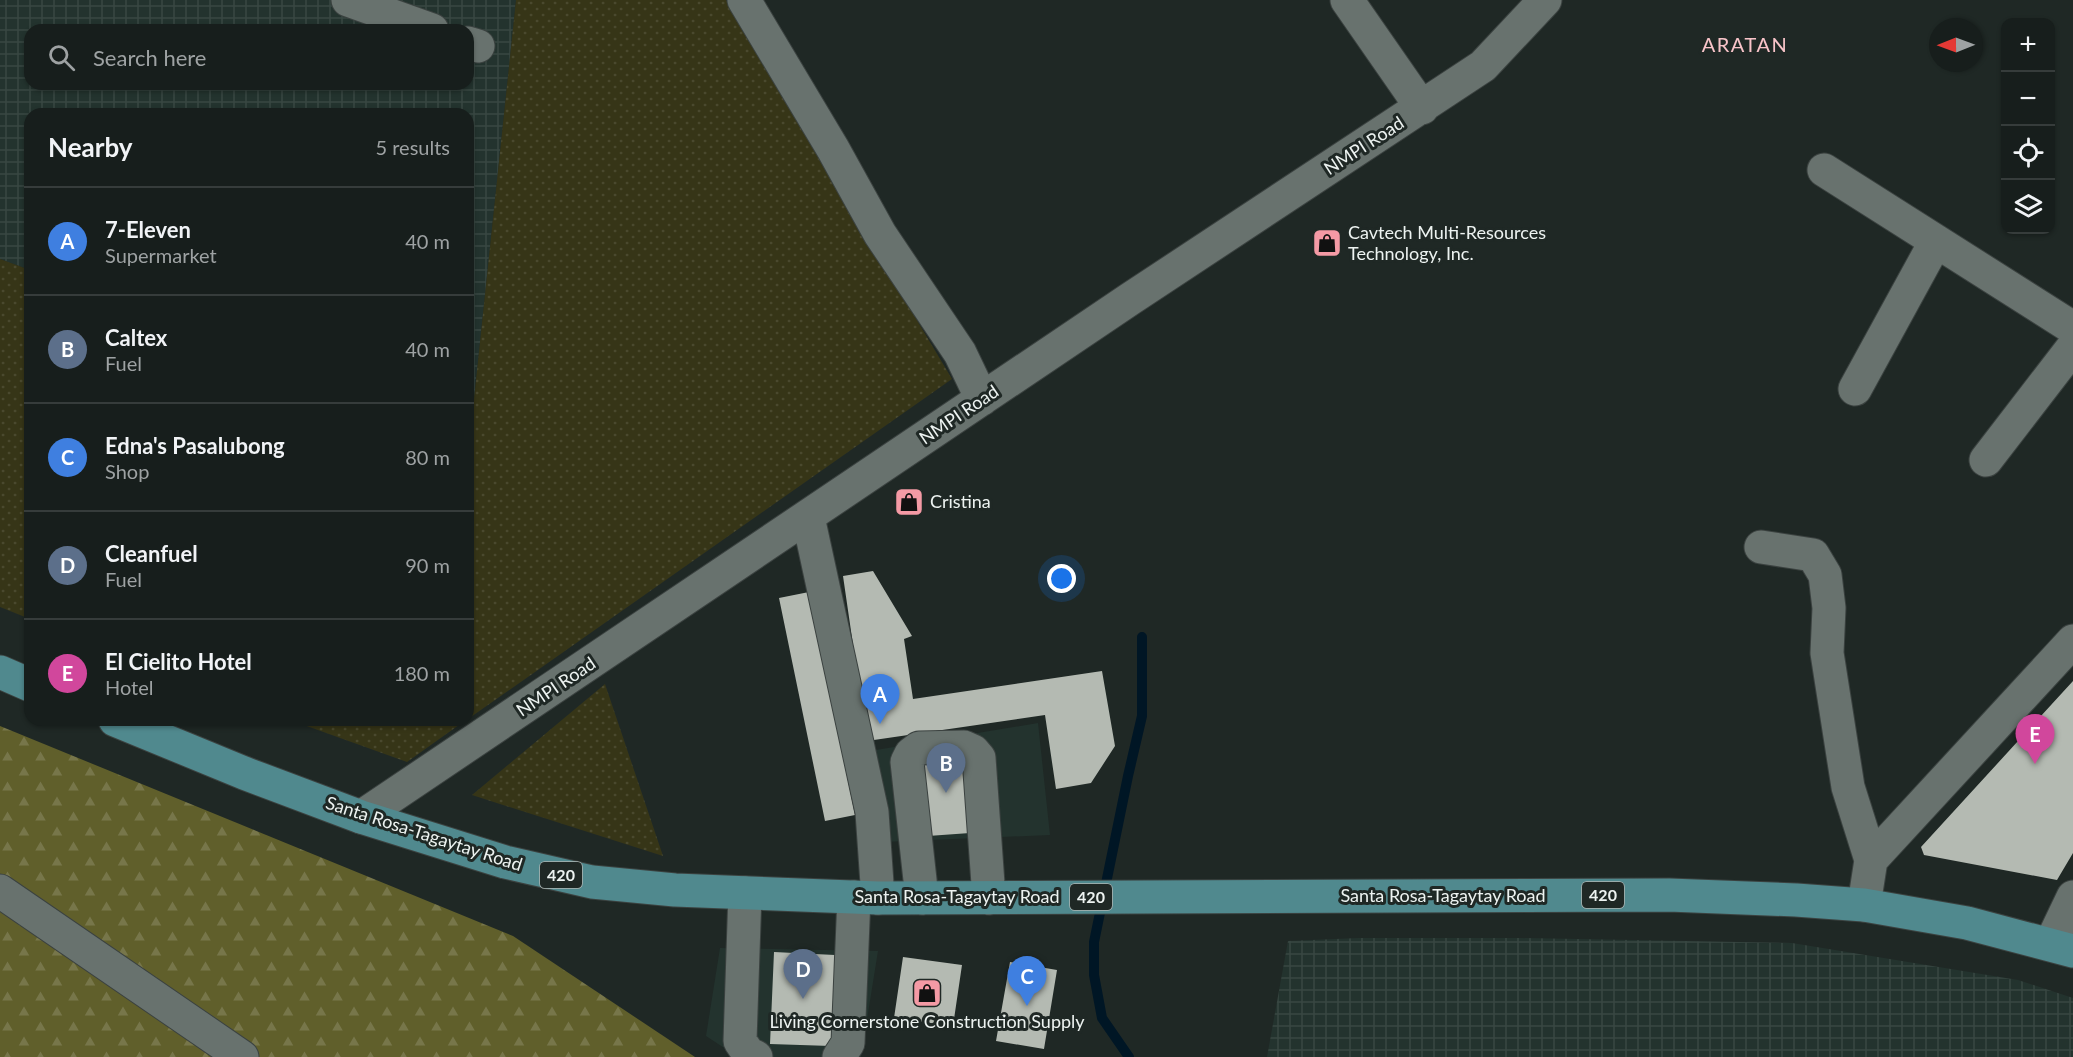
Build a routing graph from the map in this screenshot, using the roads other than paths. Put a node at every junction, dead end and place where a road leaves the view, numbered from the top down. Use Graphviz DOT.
graph roads {
  1 [pos="348,0"];
  2 [pos="744,0"];
  3 [pos="1347,0"];
  4 [pos="1545,0"];
  5 [pos="415,24"];
  6 [pos="1422,108"];
  7 [pos="1824,170"];
  8 [pos="1936,241"];
  9 [pos="2073,328"];
  10 [pos="2073,347"];
  11 [pos="1855,389"];
  12 [pos="982,399"];
  13 [pos="1986,460"];
  14 [pos="808,517"];
  15 [pos="1761,547"];
  16 [pos="2073,641"];
  17 [pos="0,672"];
  18 [pos="24,682"];
  19 [pos="130,726"];
  20 [pos="913,810"];
  21 [pos="872,812"];
  22 [pos="361,817"];
  23 [pos="1871,860"];
  24 [pos="0,891"];
  25 [pos="745,893"];
  26 [pos="2073,897"];
  27 [pos="866,898"];
  28 [pos="922,898"];
  29 [pos="988,898"];
  30 [pos="1864,905"];
  31 [pos="2062,947"];
  32 [pos="242,1057"];
  33 [pos="756,1057"];
  34 [pos="839,1057"];
  1 -- 5 [label="street"];
  2 -- 12 [label="street"];
  3 -- 6 [label="street"];
  4 -- 6 [label="street, NMPI Road"];
  6 -- 12 [label="street, NMPI Road"];
  7 -- 8 [label="street"];
  8 -- 9 [label="street"];
  8 -- 11 [label="street"];
  10 -- 13 [label="street"];
  12 -- 14 [label="street, NMPI Road"];
  14 -- 21 [label="street"];
  14 -- 22 [label="street, NMPI Road"];
  15 -- 23 [label="street"];
  16 -- 23 [label="street"];
  17 -- 18 [label="main road"];
  19 -- 22 [label="main road, Santa Rosa-Tagaytay Road / 420"];
  20 -- 21 [label="street"];
  20 -- 28 [label="street"];
  20 -- 29 [label="street"];
  21 -- 27 [label="street"];
  22 -- 25 [label="main road, Santa Rosa-Tagaytay Road / 420"];
  23 -- 30 [label="street"];
  24 -- 32 [label="street"];
  25 -- 27 [label="main road, Santa Rosa-Tagaytay Road / 420"];
  25 -- 33 [label="street"];
  26 -- 31 [label="street"];
  27 -- 28 [label="main road, Santa Rosa-Tagaytay Road / 420"];
  27 -- 34 [label="street"];
  28 -- 29 [label="main road, Santa Rosa-Tagaytay Road / 420"];
  29 -- 30 [label="main road, Santa Rosa-Tagaytay Road / 420"];
  30 -- 31 [label="main road, Santa Rosa-Tagaytay Road / 420"];
}
